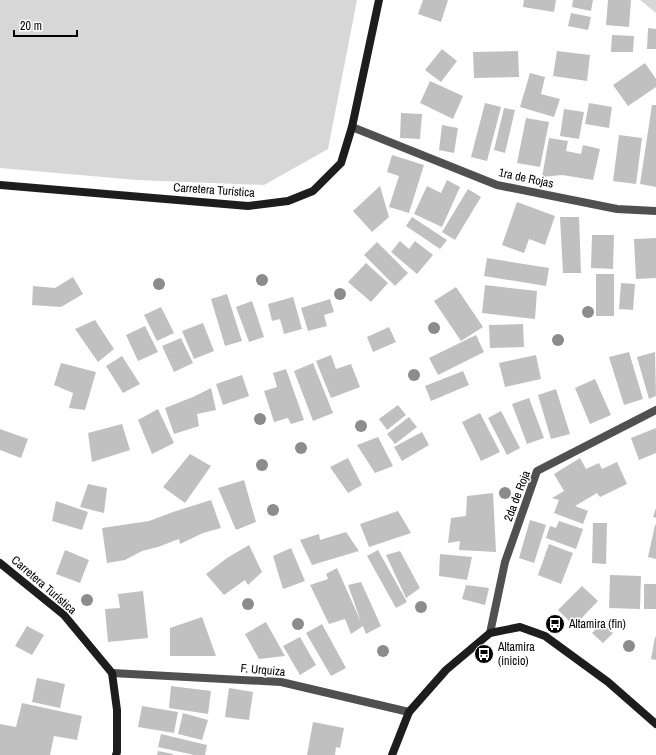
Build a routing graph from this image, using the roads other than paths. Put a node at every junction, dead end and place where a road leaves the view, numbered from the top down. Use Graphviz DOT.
graph roads {
  1 [pos="379,0"];
  2 [pos="352,127"];
  3 [pos="0,185"];
  4 [pos="656,211"];
  5 [pos="656,410"];
  6 [pos="0,563"];
  7 [pos="490,634"];
  8 [pos="112,673"];
  9 [pos="409,712"];
  10 [pos="656,724"];
  11 [pos="116,755"];
  12 [pos="392,755"];
  1 -- 2 [label="main road, Carretera Turística"];
  2 -- 3 [label="main road, Carretera Turística"];
  2 -- 4 [label="street, 1ra de Rojas"];
  5 -- 7 [label="street, 2da de Roja"];
  6 -- 8 [label="main road, Carretera Turística"];
  7 -- 9 [label="main road"];
  7 -- 10 [label="main road"];
  8 -- 9 [label="street, F. Urquiza"];
  8 -- 11 [label="main road"];
  9 -- 12 [label="main road"];
}
